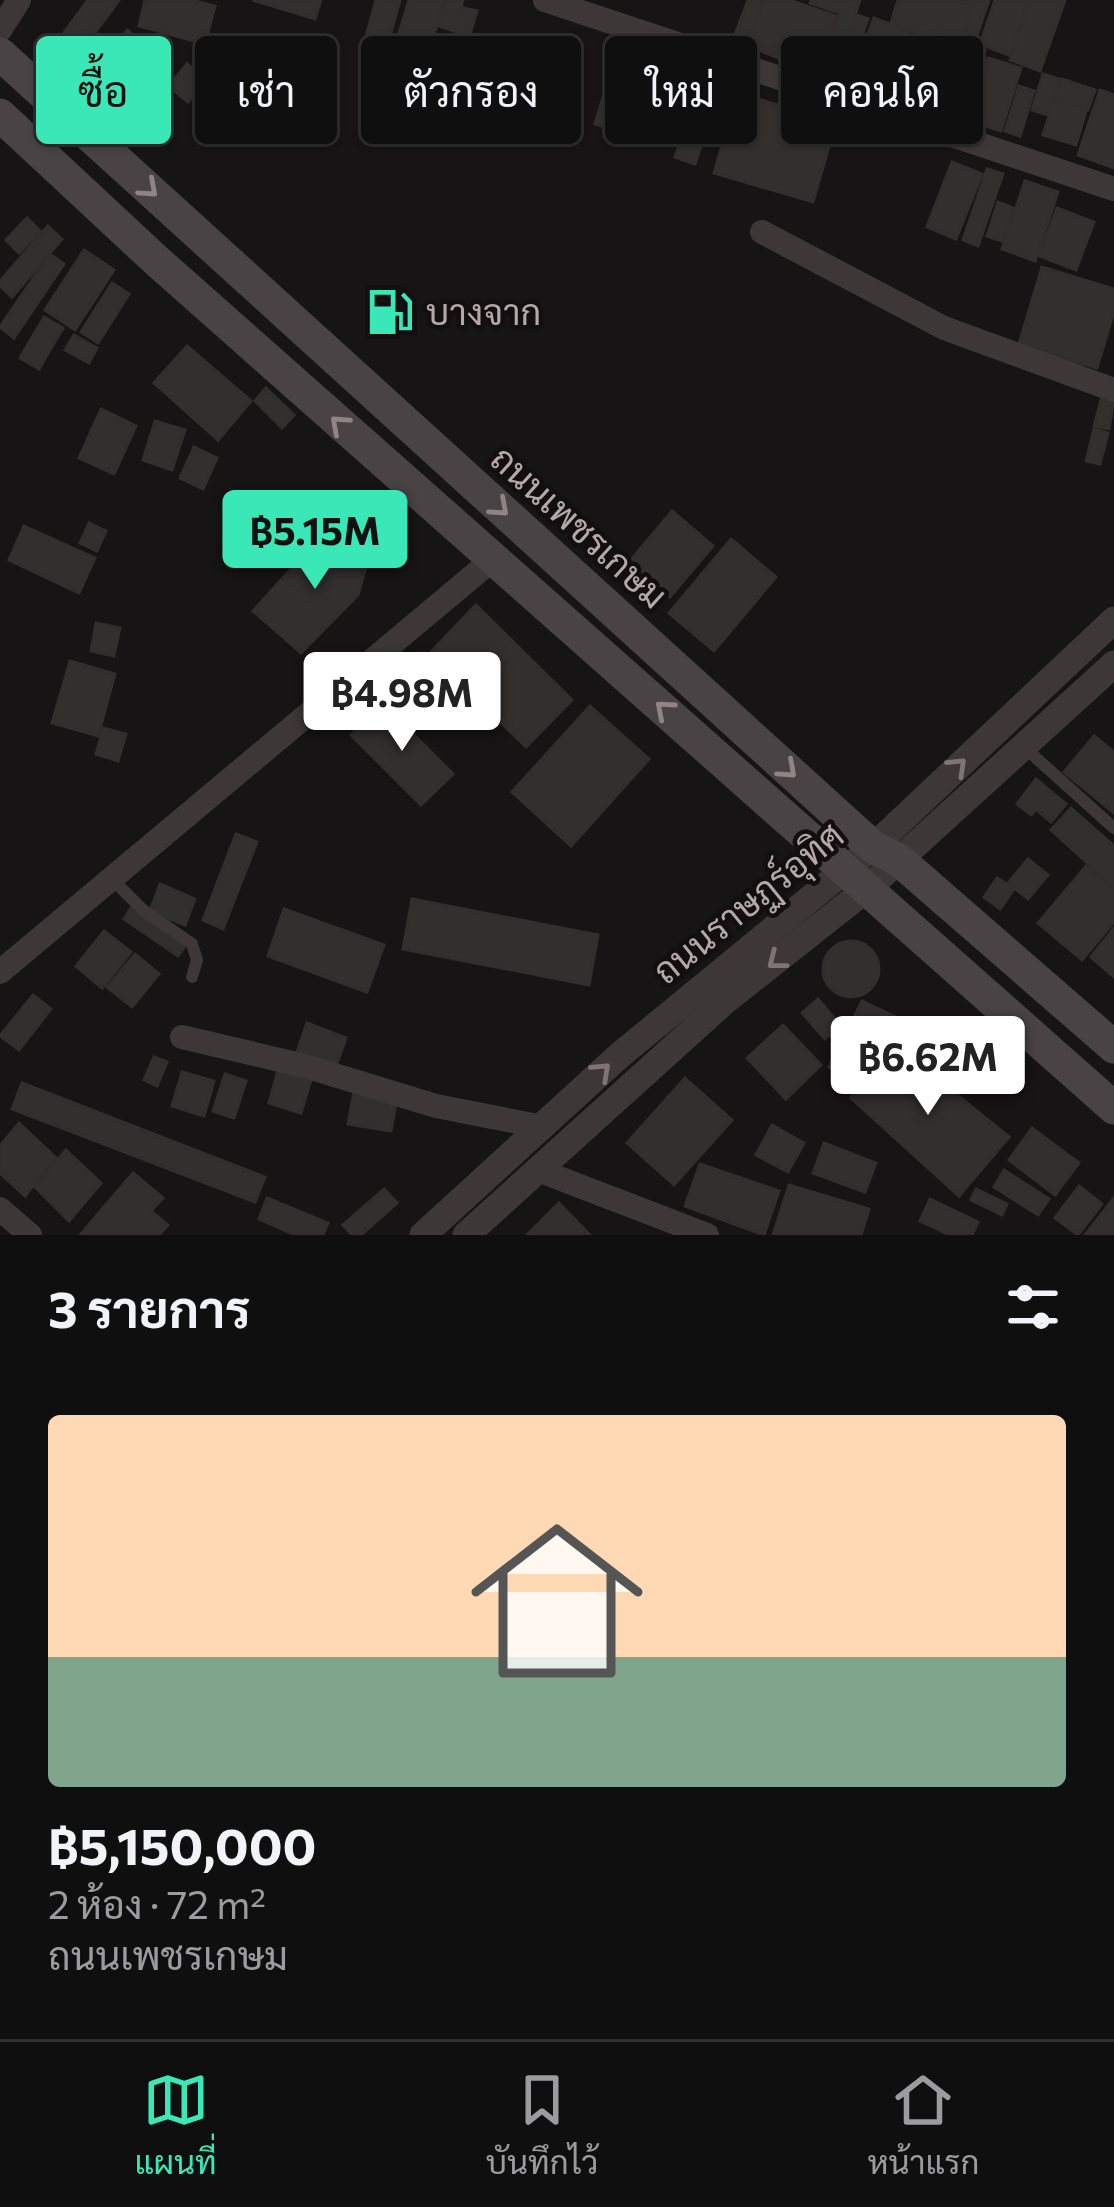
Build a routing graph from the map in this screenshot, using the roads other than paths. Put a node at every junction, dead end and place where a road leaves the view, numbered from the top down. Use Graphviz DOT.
graph roads {
  1 [pos="19,0"];
  2 [pos="545,0"];
  3 [pos="0,31"];
  4 [pos="0,54"];
  5 [pos="0,115"];
  6 [pos="1114,189"];
  7 [pos="762,232"];
  8 [pos="1114,390"];
  9 [pos="492,560"];
  10 [pos="1114,620"];
  11 [pos="1114,664"];
  12 [pos="1024,747"];
  13 [pos="1114,828"];
  14 [pos="872,866"];
  15 [pos="111,878"];
  16 [pos="0,972"];
  17 [pos="192,977"];
  18 [pos="182,1037"];
  19 [pos="1114,1047"];
  20 [pos="1114,1108"];
  21 [pos="543,1127"];
  22 [pos="538,1170"];
  23 [pos="0,1209"];
  24 [pos="30,1235"];
  25 [pos="423,1235"];
  26 [pos="466,1235"];
  27 [pos="707,1235"];
  1 -- 3 [label="street"];
  2 -- 6 [label="street"];
  4 -- 14 [label="main road, ถนนเพชรเกษม, one-way"];
  9 -- 5 [label="main road, ถนนเพชรเกษม, one-way"];
  7 -- 8 [label="street"];
  14 -- 9 [label="main road, ถนนเพชรเกษม, one-way"];
  9 -- 15 [label="street"];
  14 -- 10 [label="street, ถนนราษฏร์อุทิศ, one-way"];
  11 -- 12 [label="street"];
  12 -- 13 [label="lane"];
  12 -- 14 [label="street"];
  14 -- 19 [label="main road, ถนนเพชรเกษม"];
  14 -- 20 [label="main road, ถนนเพชรเกษม"];
  21 -- 14 [label="street, ถนนราษฏร์อุทิศ, one-way"];
  14 -- 22 [label="street, one-way"];
  15 -- 16 [label="street"];
  15 -- 17 [label="lane"];
  18 -- 21 [label="street"];
  21 -- 25 [label="street, ถนนราษฏร์อุทิศ"];
  22 -- 26 [label="street"];
  22 -- 27 [label="street"];
  23 -- 24 [label="street"];
}
